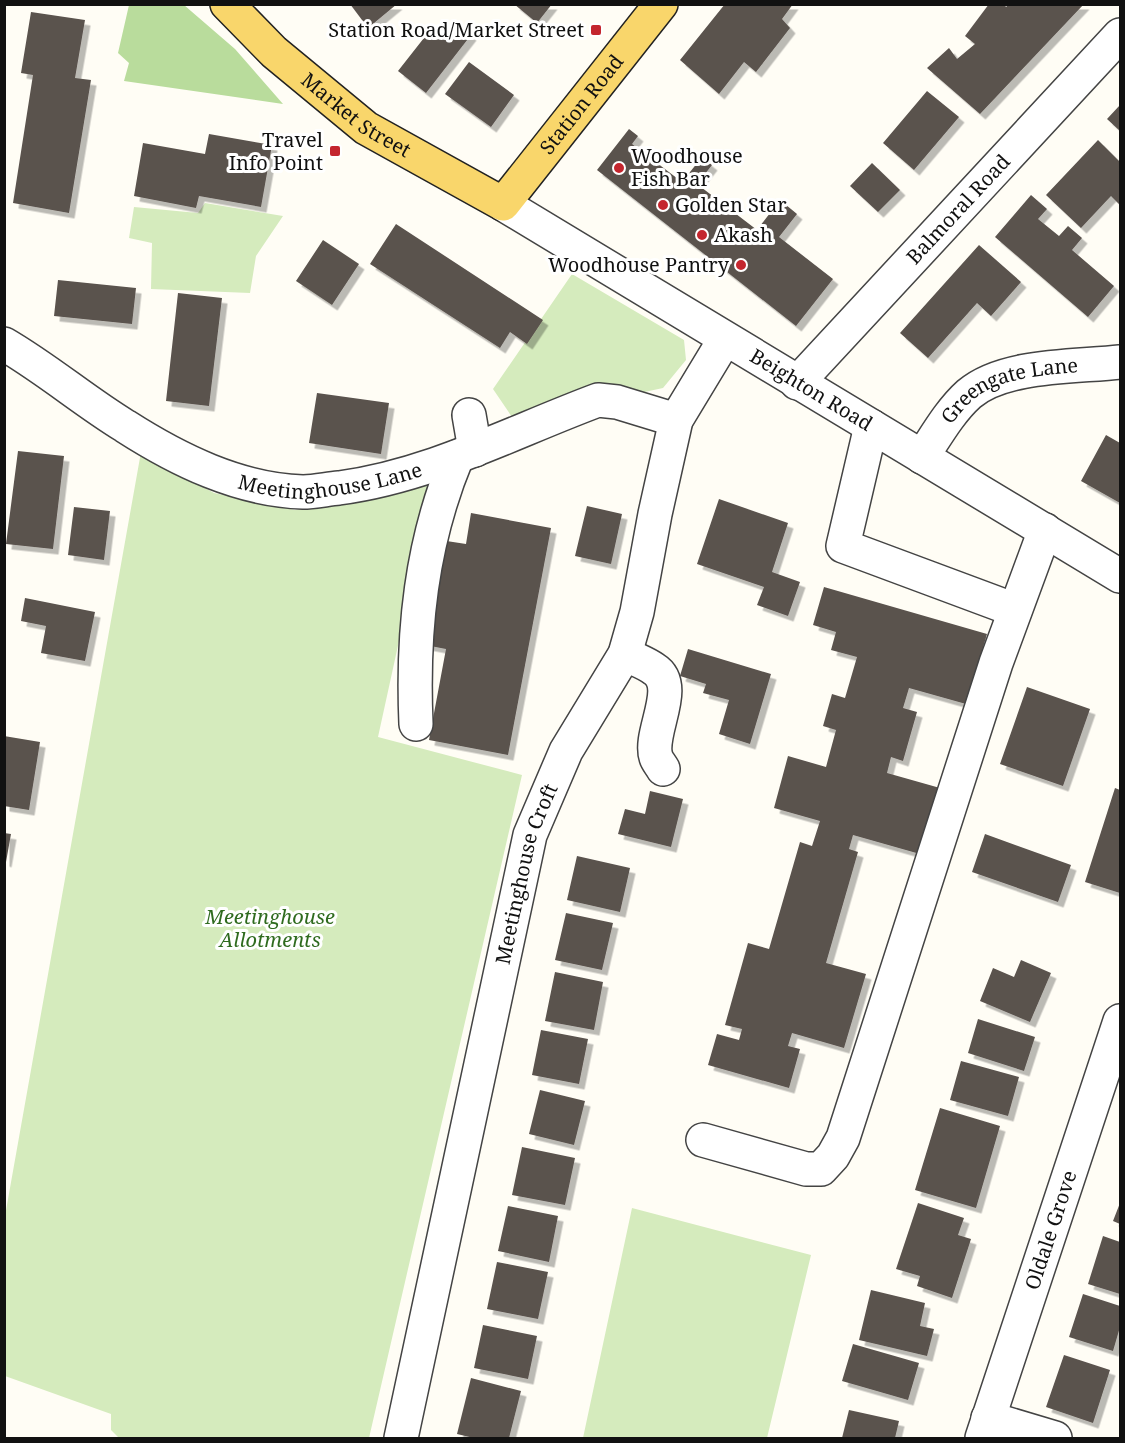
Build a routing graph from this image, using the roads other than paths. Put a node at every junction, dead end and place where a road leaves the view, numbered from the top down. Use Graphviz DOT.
graph roads {
  1 [pos="227,4"];
  2 [pos="661,4"];
  3 [pos="1120,35"];
  4 [pos="503,204"];
  5 [pos="725,339"];
  6 [pos="4,344"];
  7 [pos="1120,362"];
  8 [pos="797,383"];
  9 [pos="470,415"];
  10 [pos="676,420"];
  11 [pos="871,426"];
  12 [pos="466,453"];
  13 [pos="922,457"];
  14 [pos="1045,530"];
  15 [pos="1120,576"];
  16 [pos="1015,610"];
  17 [pos="625,654"];
  18 [pos="417,724"];
  19 [pos="663,769"];
  20 [pos="1120,1021"];
  21 [pos="704,1140"];
  22 [pos="985,1428"];
  23 [pos="401,1438"];
  24 [pos="1055,1438"];
  1 -- 4 [label="main road, Market Street"];
  2 -- 4 [label="main road, Station Road"];
  3 -- 8 [label="street, Balmoral Road"];
  4 -- 5 [label="street, Beighton Road"];
  5 -- 8 [label="street, Beighton Road"];
  5 -- 10 [label="street, Meetinghouse Croft"];
  6 -- 12 [label="street, Meetinghouse Lane"];
  7 -- 13 [label="street, Greengate Lane"];
  8 -- 11 [label="street, Beighton Road"];
  9 -- 12 [label="street"];
  10 -- 12 [label="street, Meetinghouse Lane"];
  10 -- 17 [label="street, Meetinghouse Croft"];
  11 -- 13 [label="street, Beighton Road"];
  11 -- 16 [label="street"];
  12 -- 18 [label="street"];
  13 -- 14 [label="street, Beighton Road"];
  14 -- 15 [label="street, Beighton Road"];
  14 -- 16 [label="street"];
  16 -- 21 [label="street"];
  17 -- 19 [label="street"];
  17 -- 23 [label="street, Meetinghouse Croft"];
  20 -- 22 [label="street, Oldale Grove"];
  22 -- 24 [label="street"];
}
